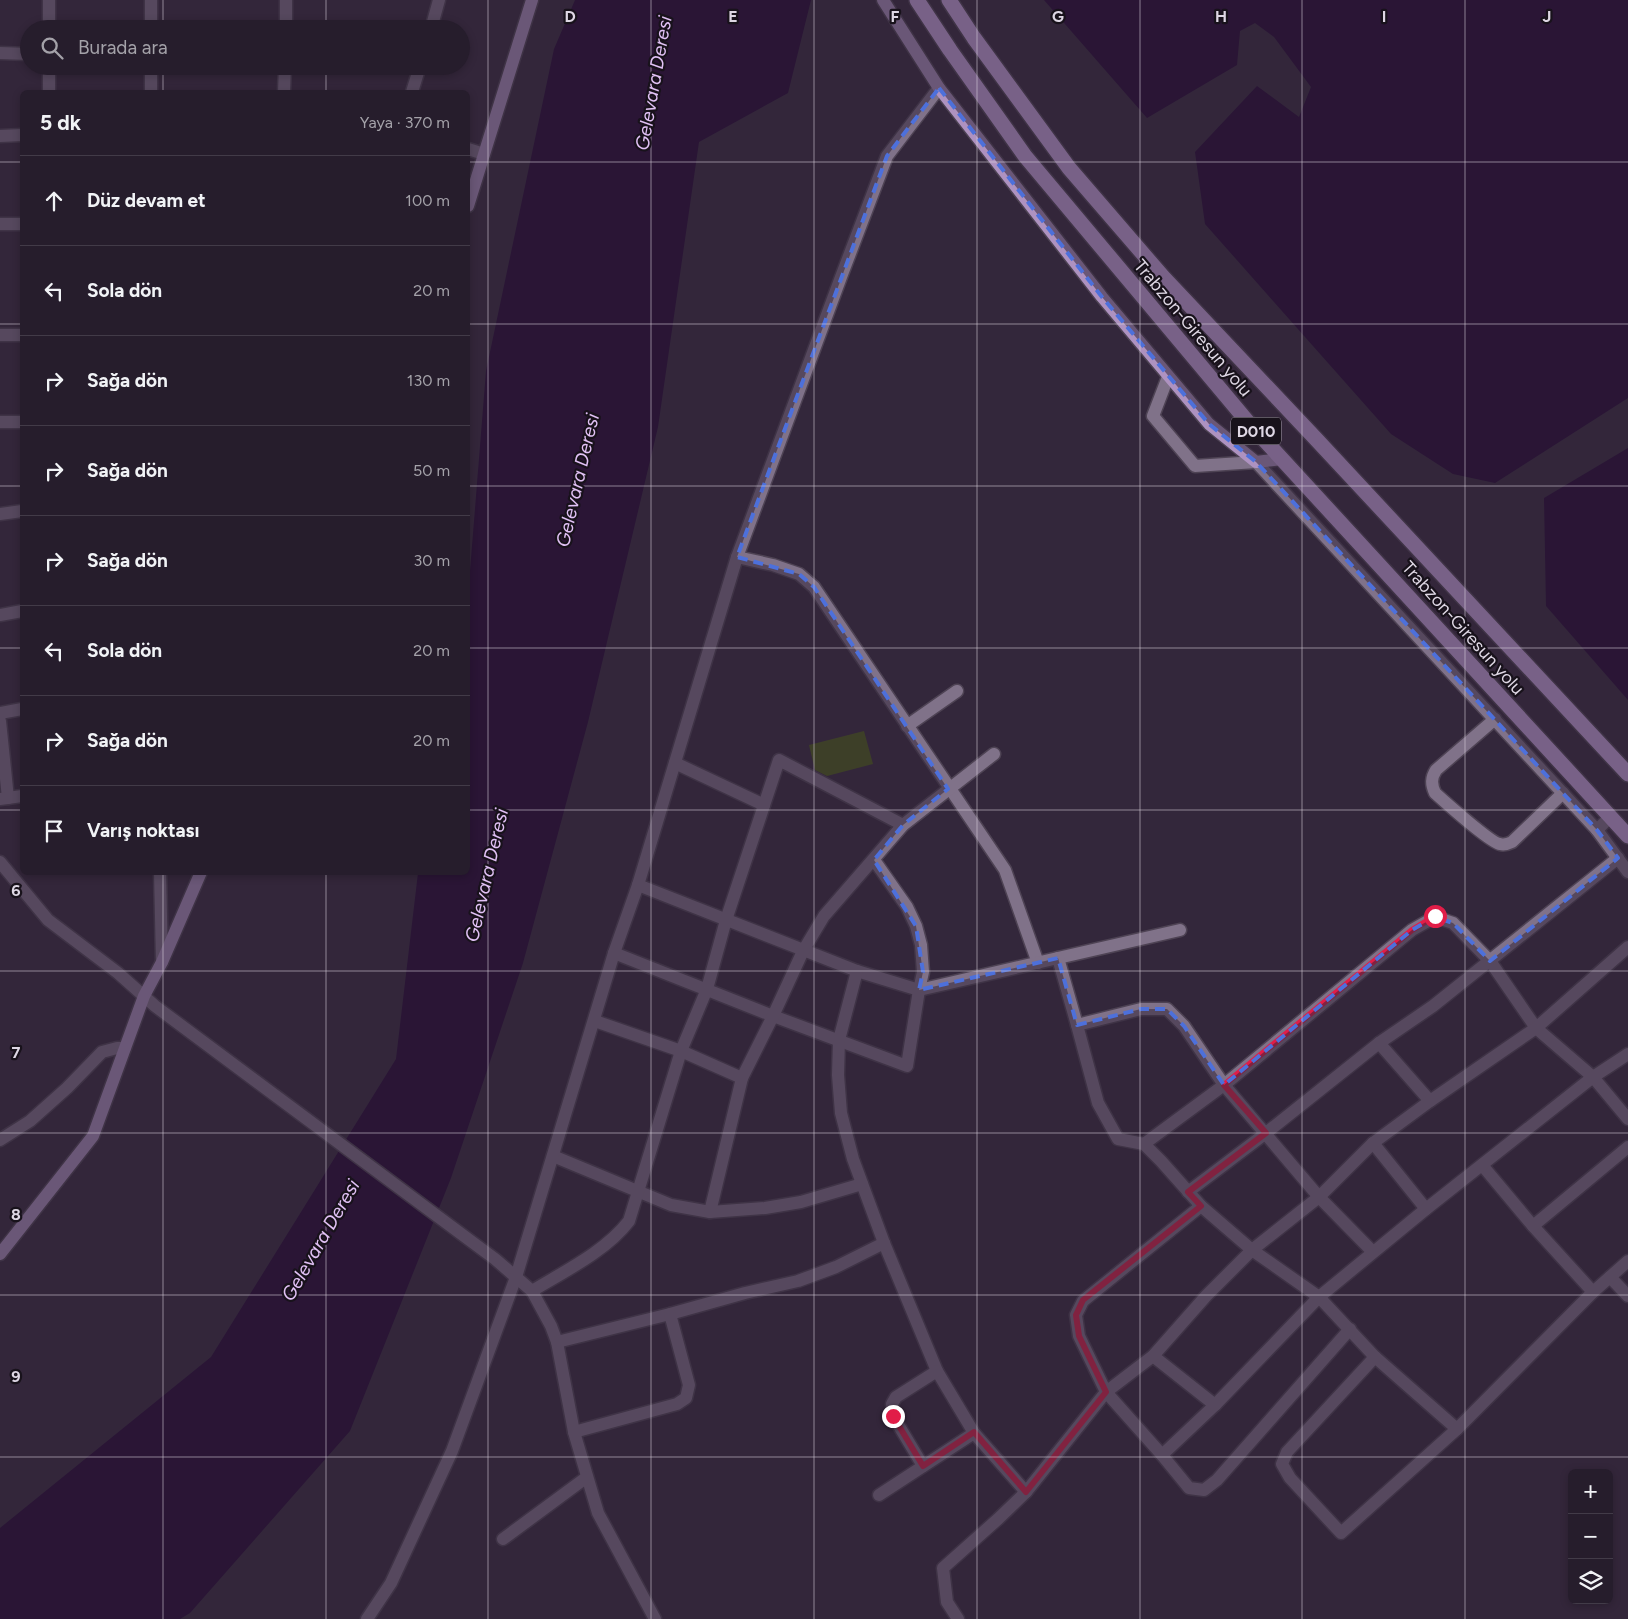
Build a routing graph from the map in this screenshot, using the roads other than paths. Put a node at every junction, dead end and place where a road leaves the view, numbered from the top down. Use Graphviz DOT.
graph roads {
  1 [pos="49,0"];
  2 [pos="151,0"];
  3 [pos="286,0"];
  4 [pos="439,0"];
  5 [pos="532,0"];
  6 [pos="883,0"];
  7 [pos="917,0"];
  8 [pos="949,0"];
  9 [pos="49,20"];
  10 [pos="151,20"];
  11 [pos="286,20"];
  12 [pos="433,20"];
  13 [pos="0,54"];
  14 [pos="20,54"];
  15 [pos="49,75"];
  16 [pos="151,75"];
  17 [pos="285,75"];
  18 [pos="417,75"];
  19 [pos="939,88"];
  20 [pos="49,90"];
  21 [pos="151,90"];
  22 [pos="284,90"];
  23 [pos="413,90"];
  24 [pos="20,135"];
  25 [pos="0,136"];
  26 [pos="470,150"];
  27 [pos="484,154"];
  28 [pos="470,200"];
  29 [pos="0,224"];
  30 [pos="20,224"];
  31 [pos="20,335"];
  32 [pos="0,336"];
  33 [pos="1168,377"];
  34 [pos="0,422"];
  35 [pos="20,422"];
  36 [pos="1282,459"];
  37 [pos="1256,462"];
  38 [pos="20,511"];
  39 [pos="0,514"];
  40 [pos="736,557"];
  41 [pos="20,611"];
  42 [pos="0,614"];
  43 [pos="956,691"];
  44 [pos="20,709"];
  45 [pos="0,713"];
  46 [pos="1495,719"];
  47 [pos="0,720"];
  48 [pos="907,726"];
  49 [pos="994,754"];
  50 [pos="674,763"];
  51 [pos="1628,774"];
  52 [pos="948,788"];
  53 [pos="1563,793"];
  54 [pos="20,796"];
  55 [pos="4,798"];
  56 [pos="764,805"];
  57 [pos="1610,817"];
  58 [pos="903,825"];
  59 [pos="1597,830"];
  60 [pos="1628,836"];
  61 [pos="1618,858"];
  62 [pos="874,860"];
  63 [pos="0,862"];
  64 [pos="1628,872"];
  65 [pos="160,875"];
  66 [pos="200,875"];
  67 [pos="638,885"];
  68 [pos="726,920"];
  69 [pos="1180,930"];
  70 [pos="1628,948"];
  71 [pos="803,951"];
  72 [pos="614,953"];
  73 [pos="1058,958"];
  74 [pos="1490,961"];
  75 [pos="162,962"];
  76 [pos="1038,963"];
  77 [pos="857,971"];
  78 [pos="707,989"];
  79 [pos="919,990"];
  80 [pos="144,996"];
  81 [pos="774,1016"];
  82 [pos="595,1021"];
  83 [pos="1077,1025"];
  84 [pos="1536,1028"];
  85 [pos="839,1040"];
  86 [pos="1379,1043"];
  87 [pos="125,1048"];
  88 [pos="681,1051"];
  89 [pos="1628,1054"];
  90 [pos="1594,1077"];
  91 [pos="742,1078"];
  92 [pos="1224,1085"];
  93 [pos="1430,1101"];
  94 [pos="1628,1119"];
  95 [pos="1266,1133"];
  96 [pos="0,1140"];
  97 [pos="1373,1143"];
  98 [pos="1144,1144"];
  99 [pos="1628,1147"];
  100 [pos="553,1156"];
  101 [pos="1482,1165"];
  102 [pos="862,1184"];
  103 [pos="639,1192"];
  104 [pos="1188,1192"];
  105 [pos="1319,1197"];
  106 [pos="1201,1206"];
  107 [pos="1426,1209"];
  108 [pos="710,1212"];
  109 [pos="1532,1226"];
  110 [pos="884,1243"];
  111 [pos="1252,1250"];
  112 [pos="1373,1252"];
  113 [pos="0,1254"];
  114 [pos="1628,1260"];
  115 [pos="516,1276"];
  116 [pos="1610,1277"];
  117 [pos="532,1291"];
  118 [pos="1593,1292"];
  119 [pos="1628,1296"];
  120 [pos="1319,1297"];
  121 [pos="670,1314"];
  122 [pos="1350,1329"];
  123 [pos="557,1342"];
  124 [pos="1153,1356"];
  125 [pos="1375,1357"];
  126 [pos="937,1371"];
  127 [pos="1106,1392"];
  128 [pos="1215,1405"];
  129 [pos="1457,1430"];
  130 [pos="574,1432"];
  131 [pos="974,1432"];
  132 [pos="1162,1455"];
  133 [pos="923,1466"];
  134 [pos="587,1476"];
  135 [pos="1026,1492"];
  136 [pos="878,1496"];
  137 [pos="503,1539"];
  138 [pos="366,1619"];
  139 [pos="655,1619"];
  140 [pos="958,1619"];
  1 -- 9 [label="street"];
  2 -- 10 [label="street"];
  3 -- 11 [label="street"];
  4 -- 12 [label="street"];
  5 -- 27 [label="main road"];
  6 -- 19 [label="main road"];
  7 -- 36 [label="highway, Trabzon-Giresun yolu / D010"];
  8 -- 51 [label="highway, Trabzon-Giresun yolu / D010"];
  13 -- 14 [label="street"];
  15 -- 20 [label="street"];
  16 -- 21 [label="street"];
  17 -- 22 [label="street"];
  18 -- 23 [label="street"];
  19 -- 33 [label="main road"];
  19 -- 40 [label="street"];
  24 -- 25 [label="street"];
  26 -- 27 [label="street"];
  27 -- 28 [label="main road"];
  29 -- 30 [label="street"];
  31 -- 32 [label="street"];
  33 -- 37 [label="main road"];
  33 -- 37 [label="street"];
  34 -- 35 [label="street"];
  36 -- 37 [label="main road"];
  36 -- 57 [label="highway, Trabzon-Giresun yolu / D010"];
  37 -- 46 [label="street"];
  38 -- 39 [label="street"];
  40 -- 48 [label="street"];
  40 -- 50 [label="street"];
  41 -- 42 [label="street"];
  43 -- 48 [label="street"];
  44 -- 45 [label="street"];
  46 -- 53 [label="street"];
  46 -- 53 [label="street"];
  47 -- 55 [label="street"];
  48 -- 52 [label="street"];
  49 -- 52 [label="street"];
  50 -- 56 [label="street"];
  50 -- 67 [label="street"];
  52 -- 58 [label="street"];
  52 -- 76 [label="street"];
  53 -- 59 [label="street"];
  54 -- 55 [label="street"];
  56 -- 58 [label="street"];
  56 -- 68 [label="street"];
  57 -- 59 [label="street"];
  57 -- 60 [label="highway, Trabzon-Giresun yolu / D010"];
  58 -- 62 [label="street"];
  59 -- 61 [label="street"];
  61 -- 64 [label="street"];
  61 -- 74 [label="street"];
  62 -- 71 [label="street"];
  62 -- 79 [label="street"];
  63 -- 80 [label="street"];
  65 -- 75 [label="street"];
  66 -- 75 [label="main road"];
  67 -- 68 [label="street"];
  67 -- 72 [label="street"];
  68 -- 71 [label="street"];
  68 -- 78 [label="street"];
  69 -- 73 [label="street"];
  70 -- 84 [label="street"];
  71 -- 77 [label="street"];
  71 -- 81 [label="street"];
  72 -- 78 [label="street"];
  72 -- 82 [label="street"];
  73 -- 76 [label="street"];
  73 -- 83 [label="street"];
  74 -- 84 [label="street"];
  74 -- 86 [label="street"];
  74 -- 92 [label="street"];
  75 -- 80 [label="main road"];
  76 -- 79 [label="street"];
  77 -- 79 [label="street"];
  77 -- 85 [label="street"];
  78 -- 81 [label="street"];
  78 -- 88 [label="street"];
  79 -- 85 [label="street"];
  80 -- 87 [label="main road"];
  80 -- 115 [label="street"];
  81 -- 85 [label="street"];
  81 -- 91 [label="street"];
  82 -- 88 [label="street"];
  82 -- 100 [label="street"];
  83 -- 92 [label="street"];
  83 -- 98 [label="street"];
  84 -- 90 [label="street"];
  84 -- 93 [label="street"];
  85 -- 102 [label="street"];
  86 -- 93 [label="street"];
  86 -- 95 [label="street"];
  87 -- 96 [label="street"];
  87 -- 113 [label="main road"];
  88 -- 91 [label="street"];
  88 -- 103 [label="street"];
  89 -- 90 [label="street"];
  90 -- 94 [label="street"];
  90 -- 101 [label="street"];
  91 -- 108 [label="street"];
  92 -- 95 [label="street"];
  92 -- 98 [label="street"];
  93 -- 97 [label="street"];
  95 -- 104 [label="street"];
  95 -- 105 [label="street"];
  97 -- 105 [label="street"];
  97 -- 107 [label="street"];
  98 -- 104 [label="street"];
  99 -- 109 [label="street"];
  100 -- 103 [label="street"];
  100 -- 115 [label="street"];
  101 -- 107 [label="street"];
  101 -- 109 [label="street"];
  102 -- 108 [label="street"];
  102 -- 110 [label="street"];
  103 -- 108 [label="street"];
  103 -- 117 [label="street"];
  104 -- 106 [label="street"];
  105 -- 111 [label="street"];
  105 -- 112 [label="street"];
  106 -- 111 [label="street"];
  106 -- 127 [label="street"];
  107 -- 112 [label="street"];
  109 -- 118 [label="street"];
  110 -- 121 [label="street"];
  110 -- 126 [label="street"];
  111 -- 120 [label="street"];
  111 -- 124 [label="street"];
  112 -- 120 [label="street"];
  114 -- 116 [label="street"];
  115 -- 117 [label="street"];
  115 -- 138 [label="street"];
  116 -- 118 [label="street"];
  116 -- 119 [label="street"];
  117 -- 123 [label="street"];
  118 -- 129 [label="street"];
  120 -- 122 [label="street"];
  120 -- 128 [label="street"];
  121 -- 123 [label="street"];
  121 -- 130 [label="street"];
  122 -- 125 [label="street"];
  122 -- 132 [label="street"];
  123 -- 130 [label="street"];
  124 -- 127 [label="street"];
  124 -- 128 [label="street"];
  125 -- 129 [label="street"];
  125 -- 129 [label="street"];
  126 -- 131 [label="street"];
  126 -- 133 [label="street"];
  127 -- 132 [label="street"];
  127 -- 135 [label="street"];
  128 -- 132 [label="street"];
  130 -- 134 [label="street"];
  131 -- 133 [label="street"];
  131 -- 135 [label="street"];
  133 -- 136 [label="street"];
  134 -- 137 [label="street"];
  134 -- 139 [label="street"];
  135 -- 140 [label="street"];
}
